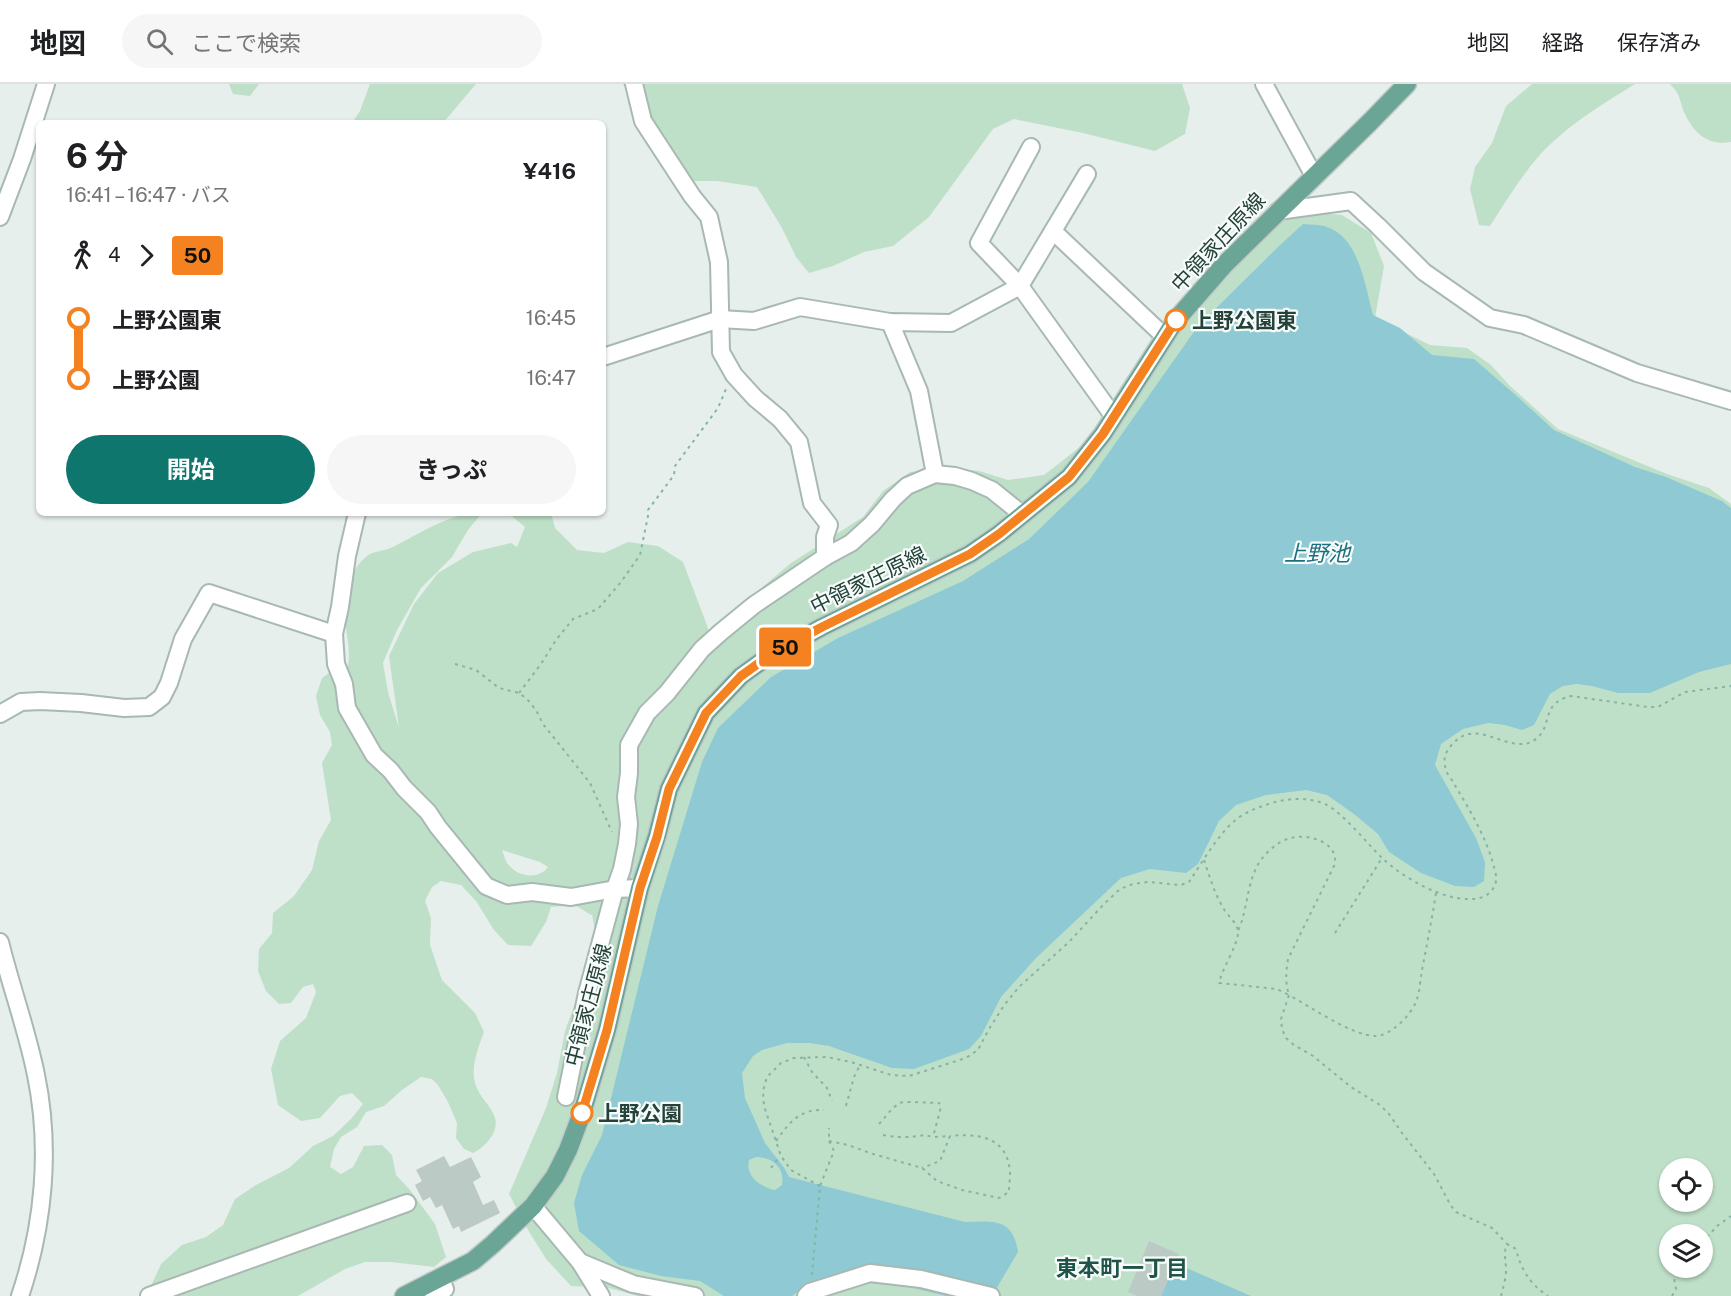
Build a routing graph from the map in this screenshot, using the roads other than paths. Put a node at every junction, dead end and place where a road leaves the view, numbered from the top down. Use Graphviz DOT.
graph roads {
  1 [pos="46,84"];
  2 [pos="634,84"];
  3 [pos="1264,84"];
  4 [pos="1407,84"];
  5 [pos="1031,147"];
  6 [pos="1087,174"];
  7 [pos="1314,176"];
  8 [pos="1278,211"];
  9 [pos="0,217"];
  10 [pos="1053,231"];
  11 [pos="1020,286"];
  12 [pos="720,319"];
  13 [pos="890,322"];
  14 [pos="1165,337"];
  15 [pos="606,356"];
  16 [pos="1731,401"];
  17 [pos="1114,417"];
  18 [pos="935,474"];
  19 [pos="1023,515"];
  20 [pos="356,516"];
  21 [pos="825,557"];
  22 [pos="334,634"];
  23 [pos="0,714"];
  24 [pos="640,888"];
  25 [pos="615,889"];
  26 [pos="0,942"];
  27 [pos="566,1097"];
  28 [pos="407,1203"];
  29 [pos="533,1206"];
  30 [pos="580,1262"];
  31 [pos="444,1290"];
  32 [pos="633,1290"];
  33 [pos="808,1294"];
  34 [pos="20,1296"];
  35 [pos="149,1296"];
  36 [pos="404,1296"];
  37 [pos="601,1296"];
  38 [pos="695,1296"];
  39 [pos="991,1296"];
  1 -- 9 [label="street"];
  2 -- 12 [label="street"];
  3 -- 7 [label="street"];
  4 -- 7 [label="main road, 中領家庄原線"];
  5 -- 11 [label="street"];
  6 -- 10 [label="street"];
  7 -- 8 [label="main road, 中領家庄原線"];
  8 -- 14 [label="main road, 中領家庄原線"];
  8 -- 16 [label="street"];
  10 -- 11 [label="street"];
  10 -- 14 [label="street"];
  11 -- 13 [label="street"];
  11 -- 17 [label="street"];
  12 -- 13 [label="street"];
  12 -- 15 [label="street"];
  12 -- 21 [label="street"];
  13 -- 18 [label="street"];
  14 -- 17 [label="main road, 中領家庄原線"];
  17 -- 19 [label="main road, 中領家庄原線"];
  18 -- 19 [label="street"];
  18 -- 21 [label="street"];
  19 -- 24 [label="main road, 中領家庄原線"];
  20 -- 22 [label="street"];
  21 -- 25 [label="street"];
  22 -- 23 [label="street"];
  22 -- 25 [label="street"];
  24 -- 25 [label="street"];
  24 -- 29 [label="main road, 中領家庄原線"];
  25 -- 27 [label="street"];
  26 -- 34 [label="street"];
  28 -- 35 [label="street"];
  29 -- 30 [label="street"];
  29 -- 31 [label="main road, 中領家庄原線"];
  30 -- 32 [label="street"];
  30 -- 37 [label="street"];
  31 -- 36 [label="main road, 中領家庄原線"];
  32 -- 38 [label="street"];
  33 -- 39 [label="street"];
}
